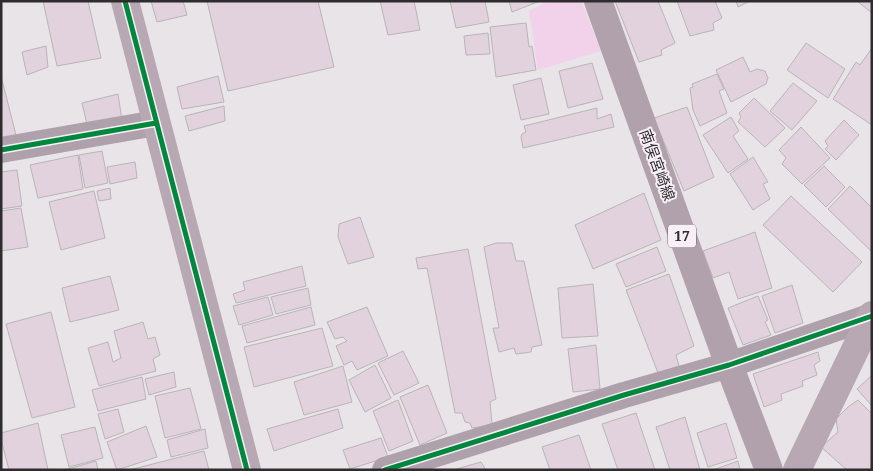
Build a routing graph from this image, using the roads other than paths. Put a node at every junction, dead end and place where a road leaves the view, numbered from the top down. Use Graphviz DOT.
graph roads {
  1 [pos="125,1"];
  2 [pos="598,1"];
  3 [pos="156,123"];
  4 [pos="1,150"];
  5 [pos="872,316"];
  6 [pos="729,365"];
  7 [pos="248,470"];
  8 [pos="386,470"];
  9 [pos="769,470"];
  10 [pos="797,470"];
  1 -- 3 [label="street"];
  2 -- 6 [label="main road, 南俣宮崎線 / 17"];
  3 -- 4 [label="street"];
  3 -- 7 [label="street"];
  5 -- 6 [label="street"];
  5 -- 10 [label="street"];
  6 -- 8 [label="street"];
  6 -- 9 [label="main road, 南俣宮崎線 / 17"];
}
